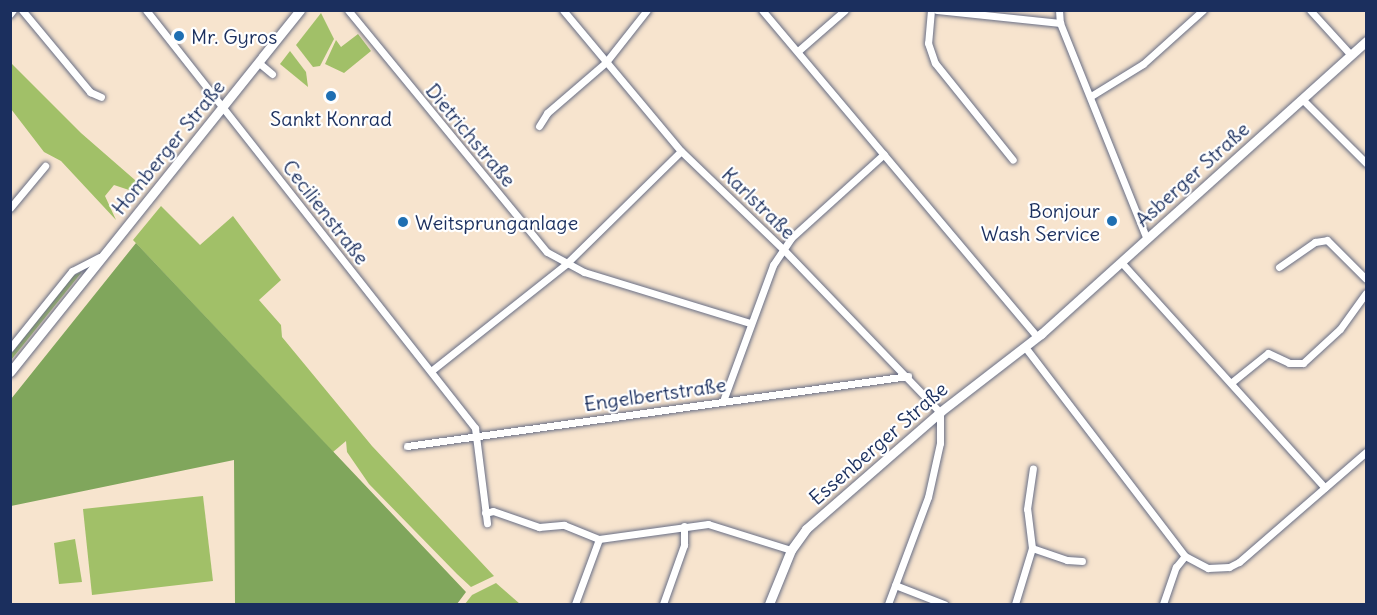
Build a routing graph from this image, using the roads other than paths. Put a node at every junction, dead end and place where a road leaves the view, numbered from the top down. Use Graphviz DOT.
graph roads {
  1 [pos="22,10"];
  2 [pos="147,10"];
  3 [pos="300,10"];
  4 [pos="348,10"];
  5 [pos="563,10"];
  6 [pos="647,10"];
  7 [pos="762,10"];
  8 [pos="845,10"];
  9 [pos="931,10"];
  10 [pos="937,10"];
  11 [pos="1059,10"];
  12 [pos="1203,10"];
  13 [pos="1310,10"];
  14 [pos="1060,23"];
  15 [pos="1366,41"];
  16 [pos="798,51"];
  17 [pos="1351,55"];
  18 [pos="258,63"];
  19 [pos="606,63"];
  20 [pos="272,74"];
  21 [pos="1091,96"];
  22 [pos="102,97"];
  23 [pos="1302,99"];
  24 [pos="222,108"];
  25 [pos="539,126"];
  26 [pos="681,151"];
  27 [pos="884,154"];
  28 [pos="1013,160"];
  29 [pos="1366,163"];
  30 [pos="45,166"];
  31 [pos="10,208"];
  32 [pos="1147,239"];
  33 [pos="783,249"];
  34 [pos="105,254"];
  35 [pos="1121,262"];
  36 [pos="566,264"];
  37 [pos="1279,267"];
  38 [pos="1366,279"];
  39 [pos="1366,293"];
  40 [pos="750,323"];
  41 [pos="1039,336"];
  42 [pos="1025,347"];
  43 [pos="10,348"];
  44 [pos="431,371"];
  45 [pos="10,372"];
  46 [pos="908,376"];
  47 [pos="1232,382"];
  48 [pos="723,401"];
  49 [pos="940,412"];
  50 [pos="476,435"];
  51 [pos="407,446"];
  52 [pos="1366,452"];
  53 [pos="1033,468"];
  54 [pos="1325,488"];
  55 [pos="485,513"];
  56 [pos="487,523"];
  57 [pos="684,526"];
  58 [pos="599,539"];
  59 [pos="1032,548"];
  60 [pos="790,550"];
  61 [pos="1185,556"];
  62 [pos="1082,561"];
  63 [pos="895,585"];
  64 [pos="576,604"];
  65 [pos="663,604"];
  66 [pos="770,604"];
  67 [pos="888,604"];
  68 [pos="944,604"];
  69 [pos="1015,604"];
  70 [pos="1163,604"];
  1 -- 22 [label="street"];
  2 -- 24 [label="street, Cecilienstraße"];
  3 -- 18 [label="street, Homberger Straße"];
  4 -- 36 [label="street, Dietrichstraße"];
  5 -- 19 [label="street, Karlstraße"];
  6 -- 19 [label="street"];
  7 -- 16 [label="street"];
  8 -- 16 [label="street"];
  9 -- 28 [label="street"];
  10 -- 14 [label="street"];
  11 -- 14 [label="street"];
  12 -- 21 [label="street"];
  13 -- 17 [label="street"];
  14 -- 21 [label="street"];
  15 -- 17 [label="street, Asberger Straße"];
  16 -- 27 [label="street"];
  17 -- 23 [label="street, Asberger Straße"];
  18 -- 20 [label="street"];
  18 -- 24 [label="street, Homberger Straße"];
  19 -- 25 [label="street"];
  19 -- 26 [label="street, Karlstraße"];
  21 -- 32 [label="street"];
  23 -- 29 [label="street"];
  23 -- 32 [label="street, Asberger Straße"];
  24 -- 34 [label="street, Homberger Straße"];
  24 -- 44 [label="street, Cecilienstraße"];
  26 -- 33 [label="street, Karlstraße"];
  26 -- 36 [label="street"];
  27 -- 33 [label="street"];
  27 -- 41 [label="street"];
  30 -- 31 [label="street"];
  32 -- 35 [label="street, Asberger Straße"];
  33 -- 40 [label="street"];
  33 -- 46 [label="street, Karlstraße"];
  34 -- 43 [label="street, Homberger Straße"];
  34 -- 45 [label="street, Homberger Straße"];
  35 -- 41 [label="street, Asberger Straße"];
  35 -- 47 [label="street"];
  36 -- 40 [label="street, Dietrichstraße"];
  36 -- 44 [label="street"];
  37 -- 38 [label="street"];
  39 -- 47 [label="street"];
  40 -- 48 [label="street"];
  41 -- 42 [label="street, Essenberger Straße"];
  42 -- 49 [label="street, Essenberger Straße"];
  42 -- 61 [label="street"];
  44 -- 50 [label="street, Cecilienstraße"];
  46 -- 48 [label="street, Engelbertstraße"];
  46 -- 49 [label="street, Karlstraße"];
  47 -- 54 [label="street"];
  48 -- 50 [label="street, Engelbertstraße"];
  49 -- 60 [label="street, Essenberger Straße"];
  49 -- 63 [label="street"];
  50 -- 51 [label="street, Engelbertstraße"];
  50 -- 55 [label="street"];
  52 -- 54 [label="street"];
  53 -- 59 [label="street"];
  54 -- 61 [label="street"];
  55 -- 56 [label="street"];
  55 -- 58 [label="street"];
  57 -- 58 [label="street"];
  57 -- 60 [label="street"];
  57 -- 65 [label="street"];
  58 -- 64 [label="street"];
  59 -- 62 [label="street"];
  59 -- 69 [label="street"];
  60 -- 66 [label="street, Essenberger Straße"];
  61 -- 70 [label="street"];
  63 -- 67 [label="street"];
  63 -- 68 [label="street"];
}
